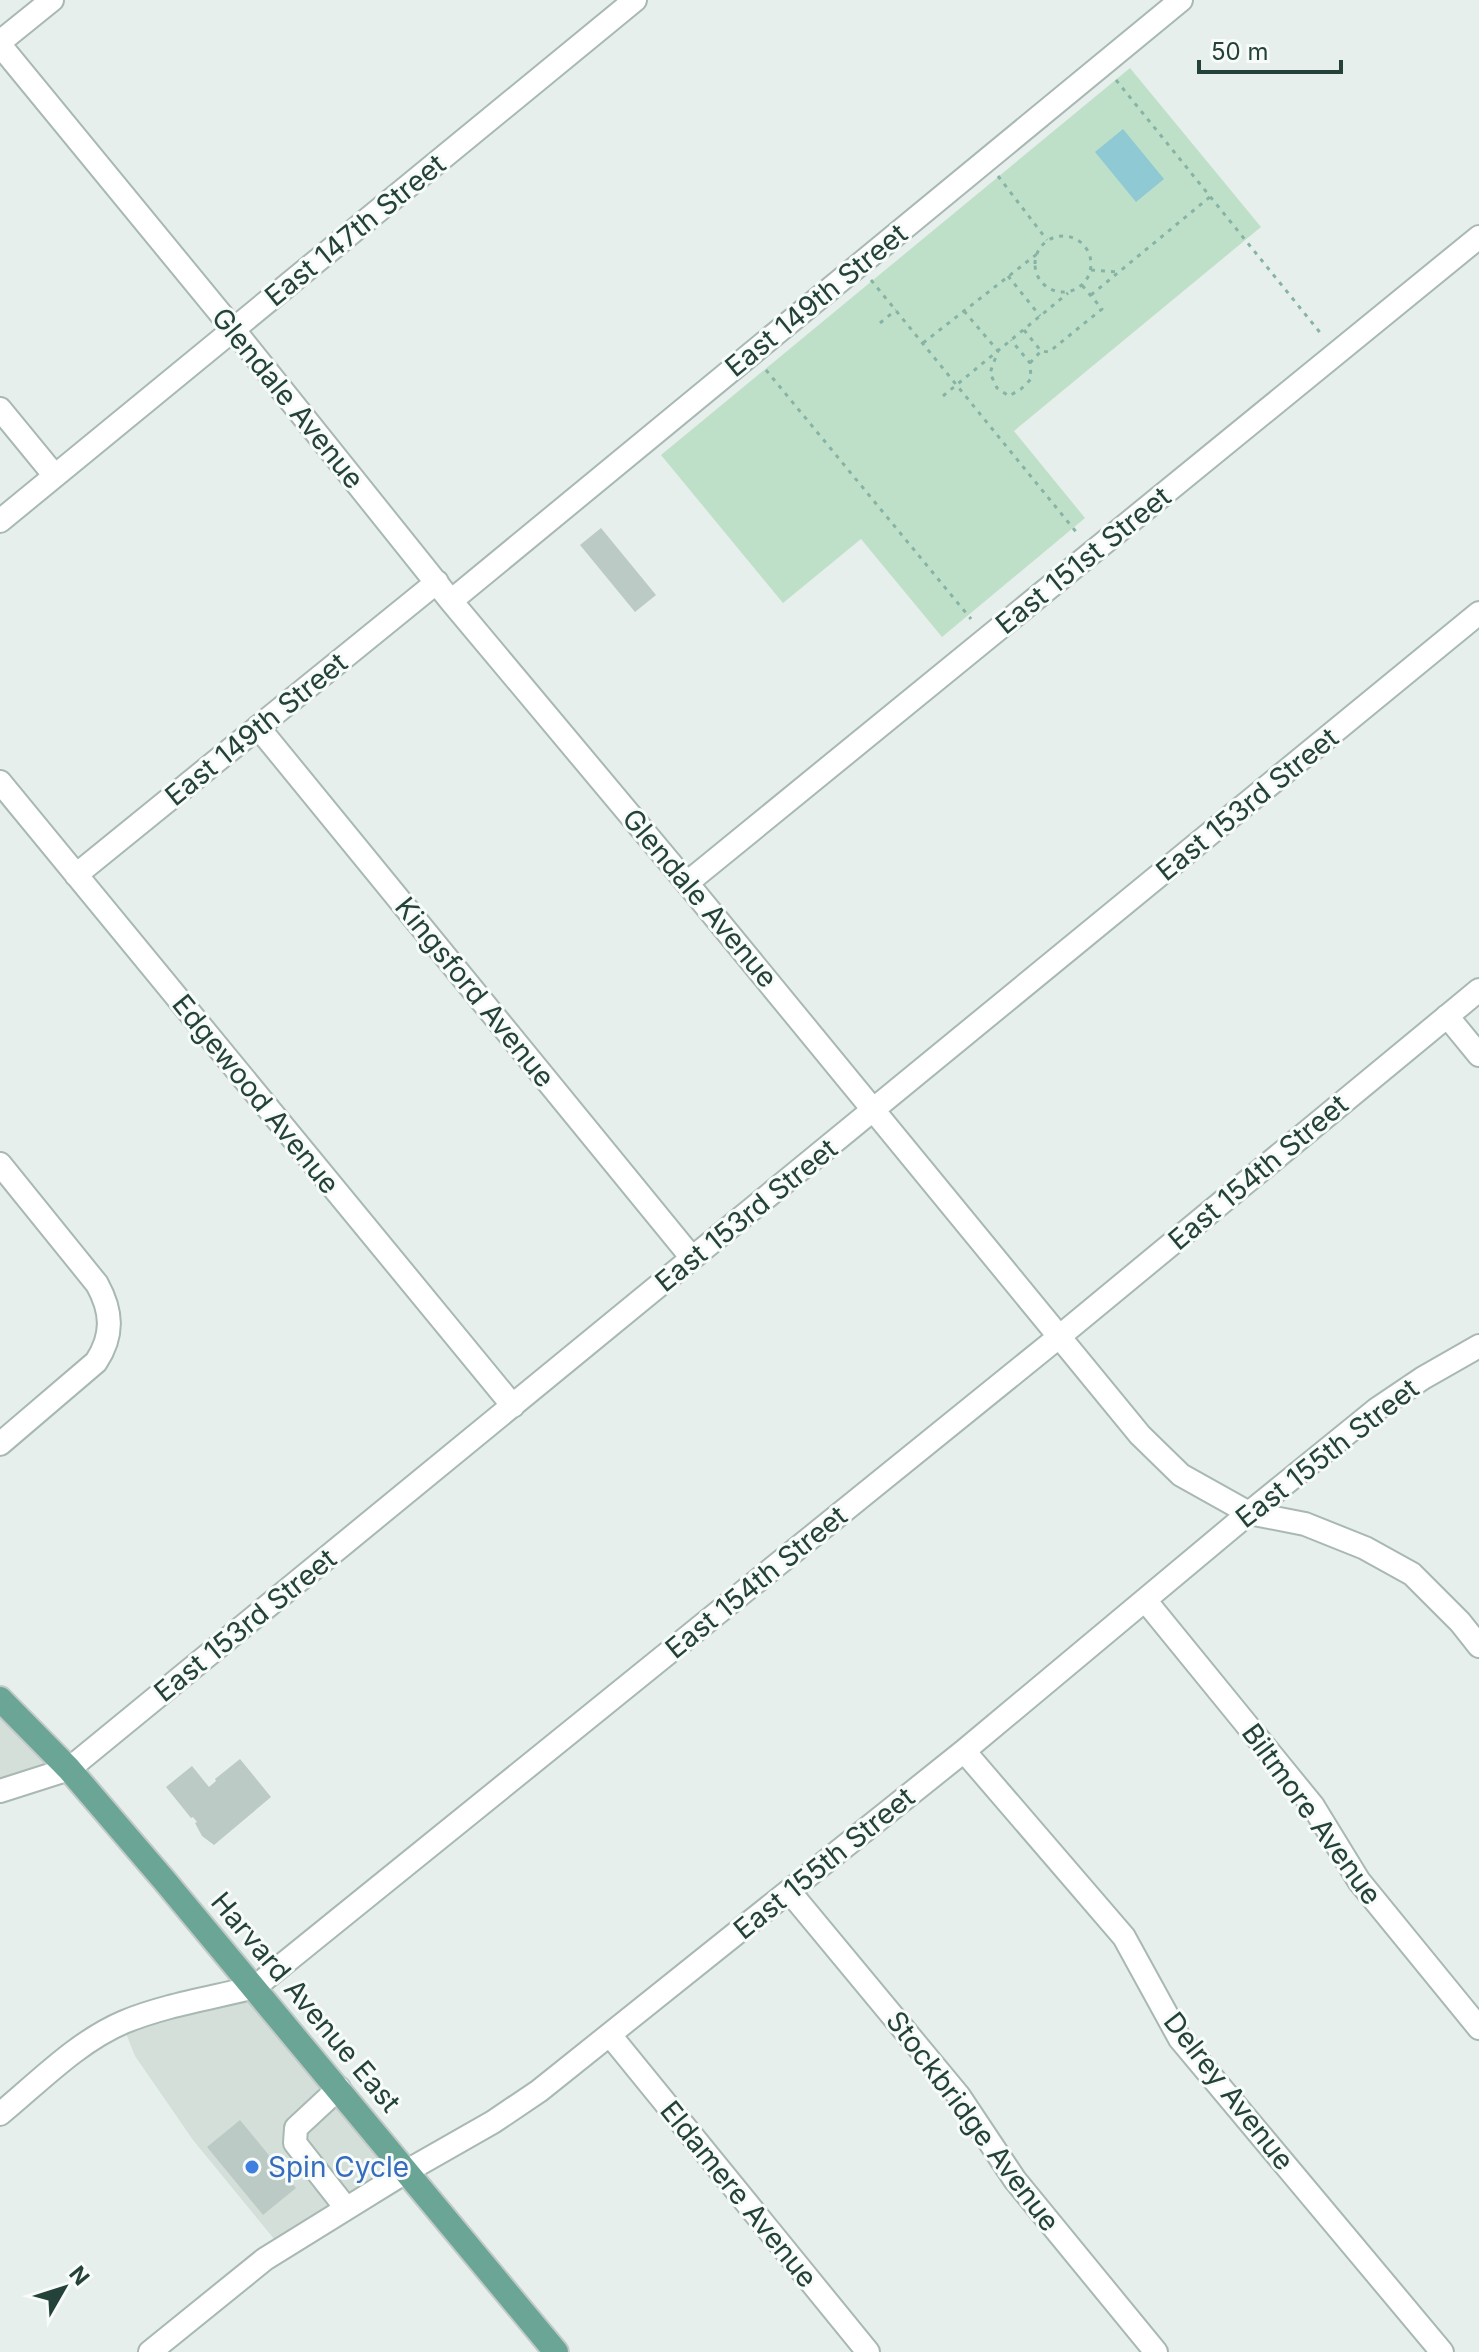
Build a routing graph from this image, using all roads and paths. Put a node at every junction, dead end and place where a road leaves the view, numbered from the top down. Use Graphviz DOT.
graph roads {
  1 [pos="52,0"];
  2 [pos="635,0"];
  3 [pos="1181,0"];
  4 [pos="0,44"];
  5 [pos="1114,77"];
  6 [pos="996,173"];
  7 [pos="1211,196"];
  8 [pos="1479,237"];
  9 [pos="1047,240"];
  10 [pos="1037,254"];
  11 [pos="1090,270"];
  12 [pos="1119,272"];
  13 [pos="1008,276"];
  14 [pos="869,277"];
  15 [pos="1081,284"];
  16 [pos="1071,290"];
  17 [pos="1091,295"];
  18 [pos="896,310"];
  19 [pos="964,311"];
  20 [pos="1040,316"];
  21 [pos="880,323"];
  22 [pos="234,330"];
  23 [pos="1024,330"];
  24 [pos="1322,335"];
  25 [pos="1011,340"];
  26 [pos="922,343"];
  27 [pos="998,351"];
  28 [pos="1041,351"];
  29 [pos="1030,363"];
  30 [pos="761,364"];
  31 [pos="956,385"];
  32 [pos="943,396"];
  33 [pos="0,409"];
  34 [pos="55,476"];
  35 [pos="0,521"];
  36 [pos="1077,533"];
  37 [pos="437,582"];
  38 [pos="451,601"];
  39 [pos="1479,613"];
  40 [pos="971,619"];
  41 [pos="258,727"];
  42 [pos="0,782"];
  43 [pos="76,875"];
  44 [pos="687,883"];
  45 [pos="1479,990"];
  46 [pos="1447,1016"];
  47 [pos="1479,1055"];
  48 [pos="875,1110"];
  49 [pos="0,1164"];
  50 [pos="692,1258"];
  51 [pos="1060,1336"];
  52 [pos="1479,1346"];
  53 [pos="513,1406"];
  54 [pos="0,1444"];
  55 [pos="1249,1513"];
  56 [pos="1145,1600"];
  57 [pos="1479,1646"];
  58 [pos="0,1699"];
  59 [pos="964,1751"];
  60 [pos="69,1769"];
  61 [pos="0,1791"];
  62 [pos="789,1891"];
  63 [pos="255,1987"];
  64 [pos="1479,2028"];
  65 [pos="610,2035"];
  66 [pos="339,2088"];
  67 [pos="0,2114"];
  68 [pos="407,2171"];
  69 [pos="346,2208"];
  70 [pos="157,2350"];
  71 [pos="556,2352"];
  72 [pos="868,2352"];
  73 [pos="1156,2352"];
  74 [pos="1442,2352"];
  1 -- 4 [label="street"];
  2 -- 22 [label="street, East 147th Street"];
  3 -- 38 [label="street, East 149th Street"];
  4 -- 22 [label="street, Glendale Avenue"];
  5 -- 7 [label="path"];
  6 -- 9 [label="path"];
  7 -- 12 [label="path"];
  7 -- 24 [label="path"];
  8 -- 44 [label="street, East 151st Street"];
  9 -- 10 [label="path"];
  9 -- 11 [label="path"];
  10 -- 13 [label="path"];
  10 -- 16 [label="path"];
  11 -- 12 [label="path"];
  11 -- 15 [label="path"];
  12 -- 17 [label="path"];
  13 -- 19 [label="path"];
  13 -- 20 [label="path"];
  14 -- 18 [label="path"];
  15 -- 16 [label="path"];
  15 -- 17 [label="path"];
  16 -- 20 [label="path"];
  17 -- 28 [label="path"];
  18 -- 21 [label="path"];
  18 -- 26 [label="path"];
  19 -- 26 [label="path"];
  19 -- 27 [label="path"];
  20 -- 23 [label="path"];
  22 -- 34 [label="street, East 147th Street"];
  22 -- 37 [label="street, Glendale Avenue"];
  23 -- 25 [label="path"];
  23 -- 28 [label="path"];
  25 -- 27 [label="path"];
  25 -- 29 [label="path"];
  26 -- 31 [label="path"];
  27 -- 29 [label="path"];
  27 -- 31 [label="path"];
  28 -- 29 [label="path"];
  30 -- 40 [label="path"];
  31 -- 32 [label="path"];
  31 -- 36 [label="path"];
  33 -- 34 [label="street"];
  34 -- 35 [label="street, East 147th Street"];
  37 -- 38 [label="street, Glendale Avenue"];
  37 -- 41 [label="street, East 149th Street"];
  38 -- 44 [label="street, Glendale Avenue"];
  39 -- 48 [label="street, East 153rd Street"];
  41 -- 43 [label="street, East 149th Street"];
  41 -- 50 [label="street, Kingsford Avenue"];
  42 -- 43 [label="street, Edgewood Avenue"];
  43 -- 53 [label="street, Edgewood Avenue"];
  44 -- 48 [label="street, Glendale Avenue"];
  45 -- 46 [label="street, East 154th Street"];
  46 -- 47 [label="street"];
  46 -- 51 [label="street, East 154th Street"];
  48 -- 50 [label="street, East 153rd Street"];
  48 -- 51 [label="street, Glendale Avenue"];
  49 -- 54 [label="street"];
  50 -- 53 [label="street, East 153rd Street"];
  51 -- 55 [label="street, Glendale Avenue"];
  51 -- 63 [label="street, East 154th Street"];
  52 -- 55 [label="street, East 155th Street"];
  53 -- 60 [label="street, East 153rd Street"];
  55 -- 56 [label="street, East 155th Street"];
  55 -- 57 [label="street, Glendale Avenue"];
  56 -- 59 [label="street, East 155th Street"];
  56 -- 64 [label="street, Biltmore Avenue"];
  58 -- 60 [label="main road, Harvard Avenue East"];
  59 -- 62 [label="street, East 155th Street"];
  59 -- 74 [label="street, Delrey Avenue"];
  60 -- 61 [label="street, East 153rd Street"];
  60 -- 63 [label="main road, Harvard Avenue East"];
  62 -- 65 [label="street, East 155th Street"];
  62 -- 73 [label="street, Stockbridge Avenue"];
  63 -- 66 [label="main road, Harvard Avenue East"];
  63 -- 67 [label="street, East 154th Street"];
  65 -- 68 [label="street, East 155th Street"];
  65 -- 72 [label="street, Eldamere Avenue"];
  66 -- 68 [label="main road, Harvard Avenue East"];
  66 -- 69 [label="street"];
  68 -- 69 [label="street, East 155th Street"];
  68 -- 71 [label="main road, Harvard Avenue East"];
  69 -- 70 [label="street, East 155th Street"];
}
